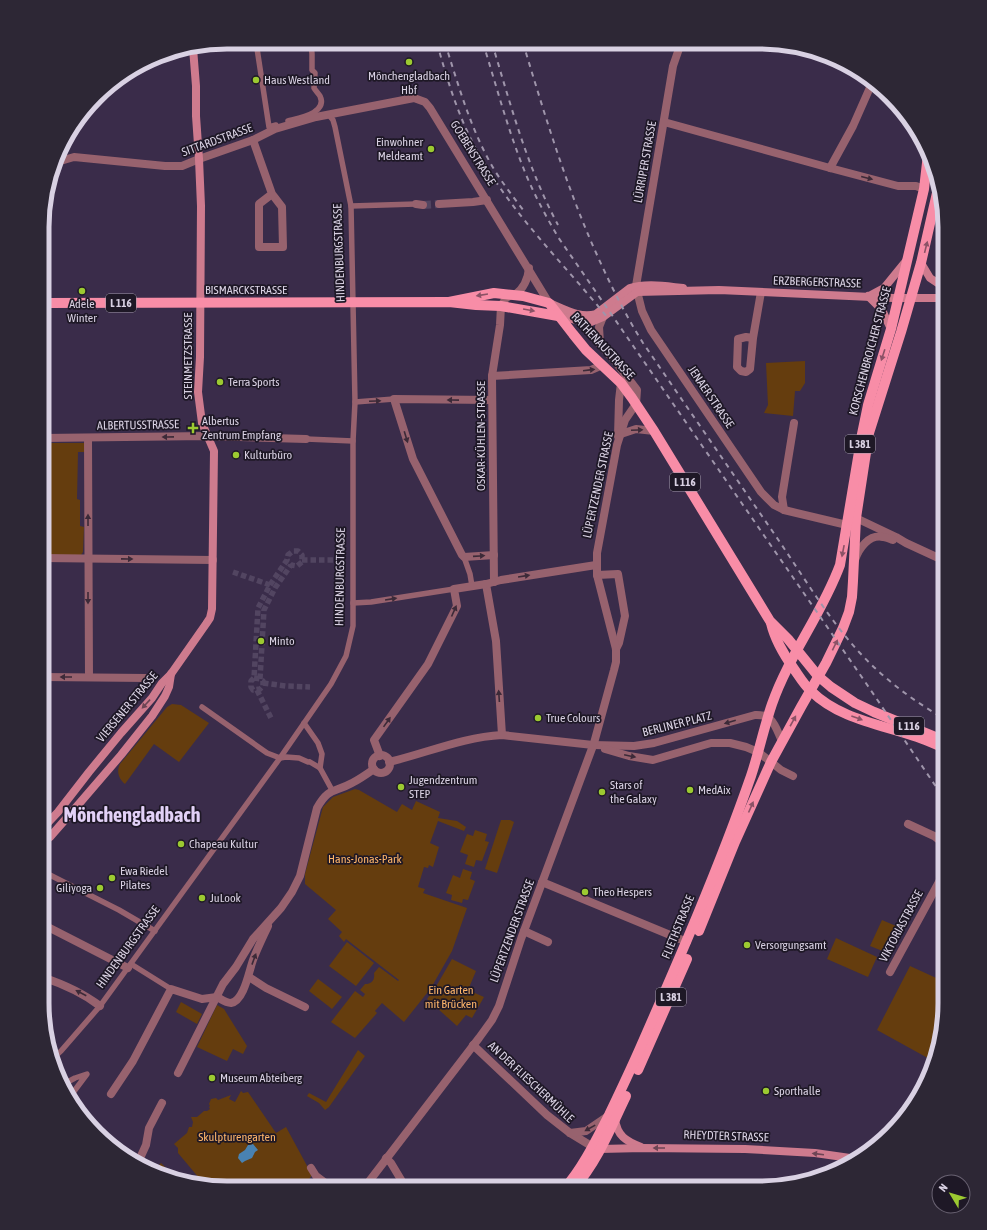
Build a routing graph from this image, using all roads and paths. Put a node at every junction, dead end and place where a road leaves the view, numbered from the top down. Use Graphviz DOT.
graph roads {
  1 [pos="257,49"];
  2 [pos="312,49"];
  3 [pos="679,49"];
  4 [pos="193,52"];
  5 [pos="870,88"];
  6 [pos="329,115"];
  7 [pos="664,122"];
  8 [pos="254,140"];
  9 [pos="199,159"];
  10 [pos="62,160"];
  11 [pos="927,165"];
  12 [pos="830,168"];
  13 [pos="924,189"];
  14 [pos="272,194"];
  15 [pos="936,199"];
  16 [pos="487,200"];
  17 [pos="439,204"];
  18 [pos="420,205"];
  19 [pos="351,206"];
  20 [pos="908,258"];
  21 [pos="921,263"];
  22 [pos="529,268"];
  23 [pos="938,283"];
  24 [pos="637,289"];
  25 [pos="761,292"];
  26 [pos="513,295"];
  27 [pos="868,296"];
  28 [pos="898,298"];
  29 [pos="912,298"];
  30 [pos="938,298"];
  31 [pos="449,302"];
  32 [pos="49,303"];
  33 [pos="200,303"];
  34 [pos="353,303"];
  35 [pos="549,303"];
  36 [pos="501,306"];
  37 [pos="558,316"];
  38 [pos="602,317"];
  39 [pos="579,321"];
  40 [pos="891,329"];
  41 [pos="752,338"];
  42 [pos="600,343"];
  43 [pos="601,364"];
  44 [pos="492,376"];
  45 [pos="621,384"];
  46 [pos="394,399"];
  47 [pos="492,400"];
  48 [pos="355,402"];
  49 [pos="636,404"];
  50 [pos="794,423"];
  51 [pos="654,431"];
  52 [pos="621,434"];
  53 [pos="207,436"];
  54 [pos="49,438"];
  55 [pos="88,438"];
  56 [pos="306,439"];
  57 [pos="353,441"];
  58 [pos="617,445"];
  59 [pos="784,510"];
  60 [pos="856,518"];
  61 [pos="847,525"];
  62 [pos="906,543"];
  63 [pos="494,555"];
  64 [pos="464,557"];
  65 [pos="49,558"];
  66 [pos="938,558"];
  67 [pos="88,559"];
  68 [pos="212,560"];
  69 [pos="596,565"];
  70 [pos="854,565"];
  71 [pos="598,575"];
  72 [pos="490,583"];
  73 [pos="472,586"];
  74 [pos="454,588"];
  75 [pos="353,603"];
  76 [pos="770,621"];
  77 [pos="807,632"];
  78 [pos="616,649"];
  79 [pos="797,651"];
  80 [pos="806,662"];
  81 [pos="790,664"];
  82 [pos="171,674"];
  83 [pos="799,676"];
  84 [pos="818,676"];
  85 [pos="49,677"];
  86 [pos="88,677"];
  87 [pos="147,678"];
  88 [pos="810,691"];
  89 [pos="801,706"];
  90 [pos="202,707"];
  91 [pos="768,716"];
  92 [pos="304,724"];
  93 [pos="502,735"];
  94 [pos="938,738"];
  95 [pos="782,741"];
  96 [pos="592,745"];
  97 [pos="938,745"];
  98 [pos="758,752"];
  99 [pos="380,756"];
  100 [pos="280,758"];
  101 [pos="390,762"];
  102 [pos="771,762"];
  103 [pos="320,768"];
  104 [pos="374,769"];
  105 [pos="793,776"];
  106 [pos="332,790"];
  107 [pos="49,822"];
  108 [pos="908,824"];
  109 [pos="49,838"];
  110 [pos="938,839"];
  111 [pos="49,875"];
  112 [pos="542,882"];
  113 [pos="938,883"];
  114 [pos="270,920"];
  115 [pos="49,927"];
  116 [pos="155,931"];
  117 [pos="524,931"];
  118 [pos="548,942"];
  119 [pos="687,942"];
  120 [pos="129,966"];
  121 [pos="890,972"];
  122 [pos="249,977"];
  123 [pos="49,979"];
  124 [pos="171,989"];
  125 [pos="216,997"];
  126 [pos="100,1006"];
  127 [pos="304,1007"];
  128 [pos="473,1045"];
  129 [pos="57,1055"];
  130 [pos="178,1073"];
  131 [pos="67,1082"];
  132 [pos="73,1092"];
  133 [pos="112,1094"];
  134 [pos="162,1103"];
  135 [pos="612,1117"];
  136 [pos="570,1133"];
  137 [pos="597,1148"];
  138 [pos="644,1148"];
  139 [pos="139,1158"];
  140 [pos="386,1158"];
  141 [pos="848,1158"];
  142 [pos="311,1168"];
  143 [pos="323,1181"];
  144 [pos="369,1181"];
  145 [pos="402,1181"];
  146 [pos="570,1181"];
  147 [pos="579,1181"];
  1 -- 2 [label="street"];
  3 -- 7 [label="street, LÜRRIPER STRASSE"];
  4 -- 9 [label="main road, STEINMETZSTRASSE"];
  5 -- 12 [label="street"];
  6 -- 8 [label="street, SITTARDSTRASSE"];
  6 -- 16 [label="street, GOEBENSTRASSE"];
  6 -- 19 [label="street, HINDENBURGSTRASSE"];
  7 -- 12 [label="street"];
  7 -- 24 [label="street, LÜRRIPER STRASSE"];
  8 -- 9 [label="street, SITTARDSTRASSE"];
  8 -- 14 [label="street"];
  9 -- 10 [label="street, SITTARDSTRASSE"];
  9 -- 33 [label="main road, STEINMETZSTRASSE"];
  11 -- 13 [label="main road, KORSCHENBROICHER STRASSE / L 381"];
  12 -- 13 [label="street, one-way"];
  13 -- 20 [label="main road, KORSCHENBROICHER STRASSE / L 381"];
  14 -- 14 [label="street"];
  21 -- 15 [label="main road, KORSCHENBROICHER STRASSE / L 381, one-way"];
  16 -- 17 [label="street"];
  16 -- 22 [label="street, GOEBENSTRASSE"];
  18 -- 19 [label="street"];
  19 -- 34 [label="street, HINDENBURGSTRASSE"];
  20 -- 27 [label="main road"];
  20 -- 28 [label="main road, KORSCHENBROICHER STRASSE / L 381"];
  21 -- 23 [label="main road"];
  21 -- 29 [label="main road, KORSCHENBROICHER STRASSE / L 381"];
  22 -- 26 [label="street"];
  22 -- 35 [label="street, GOEBENSTRASSE"];
  24 -- 25 [label="main road, ERZBERGERSTRASSE"];
  24 -- 35 [label="main road"];
  24 -- 38 [label="main road"];
  24 -- 59 [label="street, JENAER STRASSE"];
  25 -- 27 [label="main road, ERZBERGERSTRASSE"];
  25 -- 41 [label="street, ERZBERGERSTRASSE"];
  26 -- 31 [label="main road, BISMARCKSTRASSE / L 116, one-way"];
  26 -- 35 [label="main road, BISMARCKSTRASSE / L 116"];
  26 -- 36 [label="street"];
  27 -- 28 [label="main road, ERZBERGERSTRASSE"];
  27 -- 40 [label="main road"];
  28 -- 29 [label="main road, ERZBERGERSTRASSE"];
  28 -- 40 [label="main road, KORSCHENBROICHER STRASSE / L 381"];
  29 -- 30 [label="main road, ERZBERGERSTRASSE"];
  29 -- 60 [label="main road, KORSCHENBROICHER STRASSE / L 381"];
  31 -- 34 [label="main road, BISMARCKSTRASSE / L 116"];
  31 -- 36 [label="main road, BISMARCKSTRASSE / L 116"];
  32 -- 33 [label="main road, BISMARCKSTRASSE / L 116"];
  33 -- 34 [label="main road, BISMARCKSTRASSE / L 116"];
  33 -- 53 [label="main road, STEINMETZSTRASSE"];
  34 -- 48 [label="street, HINDENBURGSTRASSE"];
  35 -- 37 [label="main road, RATHENAUSTRASSE / L 116"];
  35 -- 39 [label="street, RATHENAUSTRASSE"];
  36 -- 37 [label="main road, BISMARCKSTRASSE / L 116, one-way"];
  36 -- 44 [label="street, OSKAR-KÜHLEN-STRASSE"];
  37 -- 39 [label="main road"];
  37 -- 43 [label="main road, RATHENAUSTRASSE / L 116"];
  38 -- 39 [label="main road"];
  38 -- 42 [label="street"];
  39 -- 42 [label="street, RATHENAUSTRASSE"];
  40 -- 61 [label="main road, KORSCHENBROICHER STRASSE / L 381, one-way"];
  42 -- 49 [label="street, RATHENAUSTRASSE"];
  44 -- 43 [label="street, one-way"];
  43 -- 45 [label="main road, RATHENAUSTRASSE / L 116"];
  44 -- 47 [label="street, OSKAR-KÜHLEN-STRASSE"];
  45 -- 49 [label="main road, RATHENAUSTRASSE / L 116"];
  45 -- 58 [label="street"];
  47 -- 46 [label="street, one-way"];
  48 -- 46 [label="street, one-way"];
  46 -- 64 [label="street, one-way"];
  47 -- 63 [label="street, OSKAR-KÜHLEN-STRASSE"];
  48 -- 57 [label="street, HINDENBURGSTRASSE"];
  49 -- 51 [label="main road, RATHENAUSTRASSE / L 116"];
  49 -- 52 [label="street, LÜPERTZENDER STRASSE"];
  50 -- 59 [label="street"];
  52 -- 51 [label="street, one-way"];
  51 -- 76 [label="main road, RATHENAUSTRASSE / L 116"];
  52 -- 58 [label="street, LÜPERTZENDER STRASSE"];
  53 -- 55 [label="street, ALBERTUSSTRASSE, one-way"];
  53 -- 56 [label="street, ALBERTUSSTRASSE"];
  53 -- 68 [label="main road, STEINMETZSTRASSE"];
  54 -- 55 [label="street, ALBERTUSSTRASSE"];
  67 -- 55 [label="street, one-way"];
  56 -- 57 [label="street, ALBERTUSSTRASSE"];
  57 -- 75 [label="street, HINDENBURGSTRASSE"];
  58 -- 69 [label="street, LÜPERTZENDER STRASSE"];
  59 -- 61 [label="street, JENAER STRASSE"];
  60 -- 62 [label="street"];
  60 -- 70 [label="main road, KORSCHENBROICHER STRASSE / L 381"];
  61 -- 77 [label="main road, KORSCHENBROICHER STRASSE / L 381, one-way"];
  62 -- 66 [label="street"];
  62 -- 70 [label="street"];
  64 -- 63 [label="street, one-way"];
  63 -- 72 [label="street, OSKAR-KÜHLEN-STRASSE"];
  64 -- 73 [label="street"];
  65 -- 67 [label="street"];
  67 -- 68 [label="street, one-way"];
  67 -- 86 [label="street, one-way"];
  68 -- 82 [label="main road, STEINMETZSTRASSE"];
  69 -- 71 [label="street, LÜPERTZENDER STRASSE"];
  72 -- 69 [label="street, one-way"];
  84 -- 70 [label="main road, KORSCHENBROICHER STRASSE / L 381, one-way"];
  71 -- 78 [label="street, LÜPERTZENDER STRASSE"];
  71 -- 78 [label="street, LÜPERTZENDER STRASSE"];
  72 -- 73 [label="street"];
  93 -- 72 [label="street, OSKAR-KÜHLEN-STRASSE, one-way"];
  73 -- 74 [label="street"];
  75 -- 74 [label="street, one-way"];
  99 -- 74 [label="street, one-way"];
  75 -- 92 [label="street, HINDENBURGSTRASSE"];
  76 -- 79 [label="main road, RATHENAUSTRASSE / L 116"];
  76 -- 81 [label="main road, RATHENAUSTRASSE / L 116"];
  77 -- 79 [label="main road, KORSCHENBROICHER STRASSE / L 381"];
  77 -- 80 [label="main road"];
  78 -- 96 [label="street, LÜPERTZENDER STRASSE"];
  79 -- 80 [label="main road, RATHENAUSTRASSE / L 116"];
  79 -- 81 [label="main road, KORSCHENBROICHER STRASSE / L 381"];
  79 -- 83 [label="main road"];
  80 -- 84 [label="main road, RATHENAUSTRASSE / L 116"];
  80 -- 88 [label="main road"];
  81 -- 83 [label="main road, RATHENAUSTRASSE / L 116"];
  81 -- 91 [label="main road, FLIETHSTRASSE / L 381"];
  82 -- 107 [label="main road, VIERSENER STRASSE, one-way"];
  82 -- 109 [label="main road, VIERSENER STRASSE"];
  83 -- 88 [label="main road, RATHENAUSTRASSE / L 116"];
  83 -- 89 [label="main road"];
  84 -- 88 [label="main road, KORSCHENBROICHER STRASSE / L 381"];
  84 -- 94 [label="main road, L 116"];
  86 -- 85 [label="street, one-way"];
  86 -- 87 [label="street"];
  88 -- 89 [label="main road, FLIETHSTRASSE / L 381"];
  88 -- 97 [label="main road, L 116, one-way"];
  95 -- 89 [label="main road, FLIETHSTRASSE / L 381, one-way"];
  90 -- 100 [label="street"];
  91 -- 95 [label="street"];
  91 -- 96 [label="street, BERLINER PLATZ, one-way"];
  91 -- 98 [label="main road, FLIETHSTRASSE / L 381"];
  92 -- 100 [label="street, HINDENBURGSTRASSE"];
  92 -- 103 [label="street"];
  93 -- 96 [label="street"];
  93 -- 101 [label="street"];
  95 -- 102 [label="main road, FLIETHSTRASSE / L 381"];
  96 -- 98 [label="street, one-way"];
  96 -- 112 [label="street, LÜPERTZENDER STRASSE"];
  98 -- 102 [label="street"];
  98 -- 119 [label="main road, FLIETHSTRASSE / L 381"];
  99 -- 101 [label="street"];
  99 -- 104 [label="street"];
  100 -- 103 [label="street"];
  100 -- 116 [label="street, HINDENBURGSTRASSE"];
  101 -- 104 [label="street"];
  102 -- 105 [label="street"];
  135 -- 102 [label="main road, FLIETHSTRASSE / L 381, one-way"];
  103 -- 106 [label="street"];
  104 -- 106 [label="street"];
  106 -- 114 [label="street"];
  108 -- 110 [label="street"];
  111 -- 116 [label="street"];
  112 -- 117 [label="street, LÜPERTZENDER STRASSE"];
  112 -- 119 [label="street"];
  113 -- 121 [label="street, VIKTORIASTRASSE"];
  122 -- 114 [label="street, one-way"];
  114 -- 125 [label="street"];
  115 -- 120 [label="street"];
  116 -- 120 [label="street, HINDENBURGSTRASSE"];
  117 -- 118 [label="street"];
  117 -- 128 [label="street, LÜPERTZENDER STRASSE"];
  119 -- 135 [label="main road, FLIETHSTRASSE / L 381"];
  120 -- 124 [label="street"];
  120 -- 126 [label="street, HINDENBURGSTRASSE"];
  122 -- 125 [label="street"];
  122 -- 127 [label="street"];
  126 -- 123 [label="street, one-way"];
  124 -- 125 [label="street"];
  124 -- 133 [label="street"];
  125 -- 130 [label="street"];
  126 -- 129 [label="street, HINDENBURGSTRASSE"];
  128 -- 136 [label="street, AN DER FLIESCHERMÜHLE"];
  128 -- 140 [label="street, LÜPERTZENDER STRASSE"];
  131 -- 132 [label="street"];
  134 -- 139 [label="street"];
  135 -- 136 [label="street, one-way"];
  135 -- 137 [label="main road, FLIETHSTRASSE / L 381"];
  135 -- 138 [label="main road"];
  136 -- 137 [label="street, AN DER FLIESCHERMÜHLE"];
  137 -- 138 [label="main road, RHEYDTER STRASSE"];
  137 -- 146 [label="main road, FLIETHSTRASSE"];
  137 -- 147 [label="main road, FLIETHSTRASSE"];
  141 -- 138 [label="main road, RHEYDTER STRASSE, one-way"];
  140 -- 144 [label="street, LÜPERTZENDER STRASSE"];
  140 -- 145 [label="street"];
  142 -- 143 [label="street"];
}
